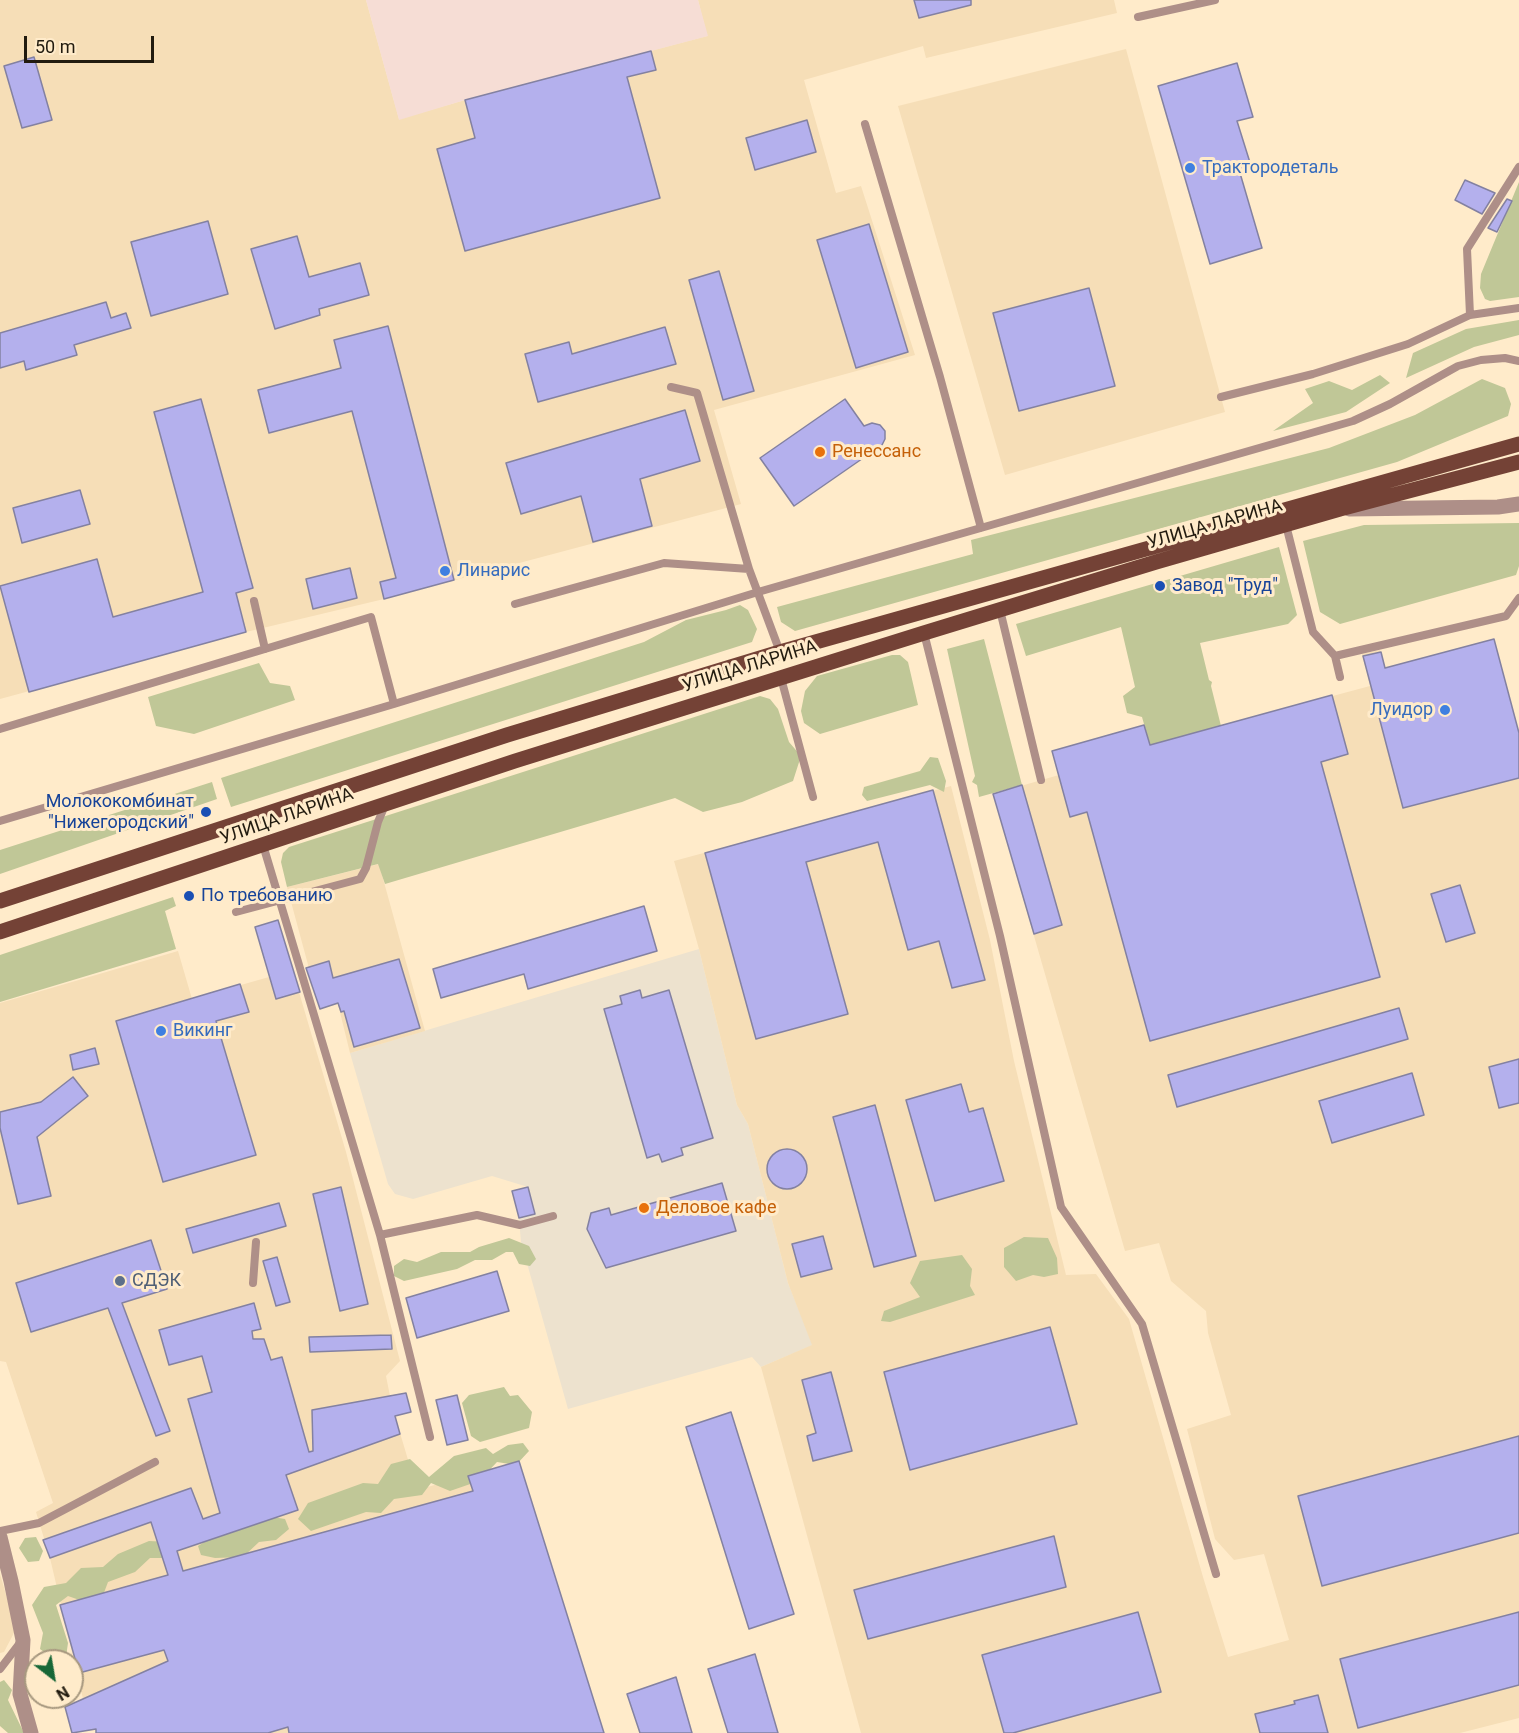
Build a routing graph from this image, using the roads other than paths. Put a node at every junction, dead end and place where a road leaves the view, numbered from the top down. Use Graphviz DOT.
graph roads {
  1 [pos="1215,0"];
  2 [pos="1138,17"];
  3 [pos="865,124"];
  4 [pos="1519,167"];
  5 [pos="1519,308"];
  6 [pos="1470,315"];
  7 [pos="1519,361"];
  8 [pos="671,387"];
  9 [pos="1221,397"];
  10 [pos="1519,444"];
  11 [pos="1519,462"];
  12 [pos="1519,504"];
  13 [pos="1340,509"];
  14 [pos="1286,525"];
  15 [pos="981,528"];
  16 [pos="749,569"];
  17 [pos="758,591"];
  18 [pos="1519,598"];
  19 [pos="254,601"];
  20 [pos="515,604"];
  21 [pos="1000,610"];
  22 [pos="924,633"];
  23 [pos="265,649"];
  24 [pos="780,652"];
  25 [pos="1335,656"];
  26 [pos="1340,677"];
  27 [pos="781,678"];
  28 [pos="394,704"];
  29 [pos="0,729"];
  30 [pos="1041,780"];
  31 [pos="813,798"];
  32 [pos="385,804"];
  33 [pos="0,821"];
  34 [pos="263,845"];
  35 [pos="279,900"];
  36 [pos="0,901"];
  37 [pos="236,912"];
  38 [pos="0,932"];
  39 [pos="553,1216"];
  40 [pos="380,1235"];
  41 [pos="256,1242"];
  42 [pos="253,1283"];
  43 [pos="430,1437"];
  44 [pos="155,1462"];
  45 [pos="0,1532"];
  46 [pos="0,1537"];
  47 [pos="1216,1574"];
  48 [pos="22,1641"];
  49 [pos="0,1669"];
  50 [pos="31,1733"];
  1 -- 2 [label="lane"];
  3 -- 15 [label="lane"];
  4 -- 6 [label="lane"];
  5 -- 6 [label="lane"];
  6 -- 9 [label="lane"];
  7 -- 15 [label="lane"];
  8 -- 16 [label="lane"];
  10 -- 24 [label="main road, УЛИЦА ЛАРИНА"];
  11 -- 13 [label="main road, УЛИЦА ЛАРИНА"];
  12 -- 13 [label="street"];
  13 -- 14 [label="main road, УЛИЦА ЛАРИНА"];
  14 -- 21 [label="main road, УЛИЦА ЛАРИНА"];
  14 -- 25 [label="lane"];
  15 -- 17 [label="lane"];
  16 -- 17 [label="lane"];
  16 -- 20 [label="lane"];
  17 -- 24 [label="lane"];
  17 -- 28 [label="lane"];
  18 -- 25 [label="lane"];
  19 -- 23 [label="lane"];
  21 -- 22 [label="main road, УЛИЦА ЛАРИНА"];
  21 -- 30 [label="lane"];
  22 -- 27 [label="main road, УЛИЦА ЛАРИНА"];
  22 -- 47 [label="lane"];
  23 -- 28 [label="lane"];
  23 -- 29 [label="lane"];
  24 -- 36 [label="main road, УЛИЦА ЛАРИНА"];
  25 -- 26 [label="lane"];
  27 -- 31 [label="lane"];
  27 -- 32 [label="main road, УЛИЦА ЛАРИНА"];
  28 -- 33 [label="lane"];
  32 -- 34 [label="main road, УЛИЦА ЛАРИНА"];
  32 -- 35 [label="lane"];
  34 -- 35 [label="lane"];
  34 -- 38 [label="main road, УЛИЦА ЛАРИНА"];
  35 -- 37 [label="lane"];
  35 -- 40 [label="lane"];
  39 -- 40 [label="lane"];
  40 -- 43 [label="lane"];
  41 -- 42 [label="lane"];
  44 -- 45 [label="lane"];
  46 -- 48 [label="street"];
  48 -- 49 [label="lane"];
  48 -- 50 [label="street"];
}
